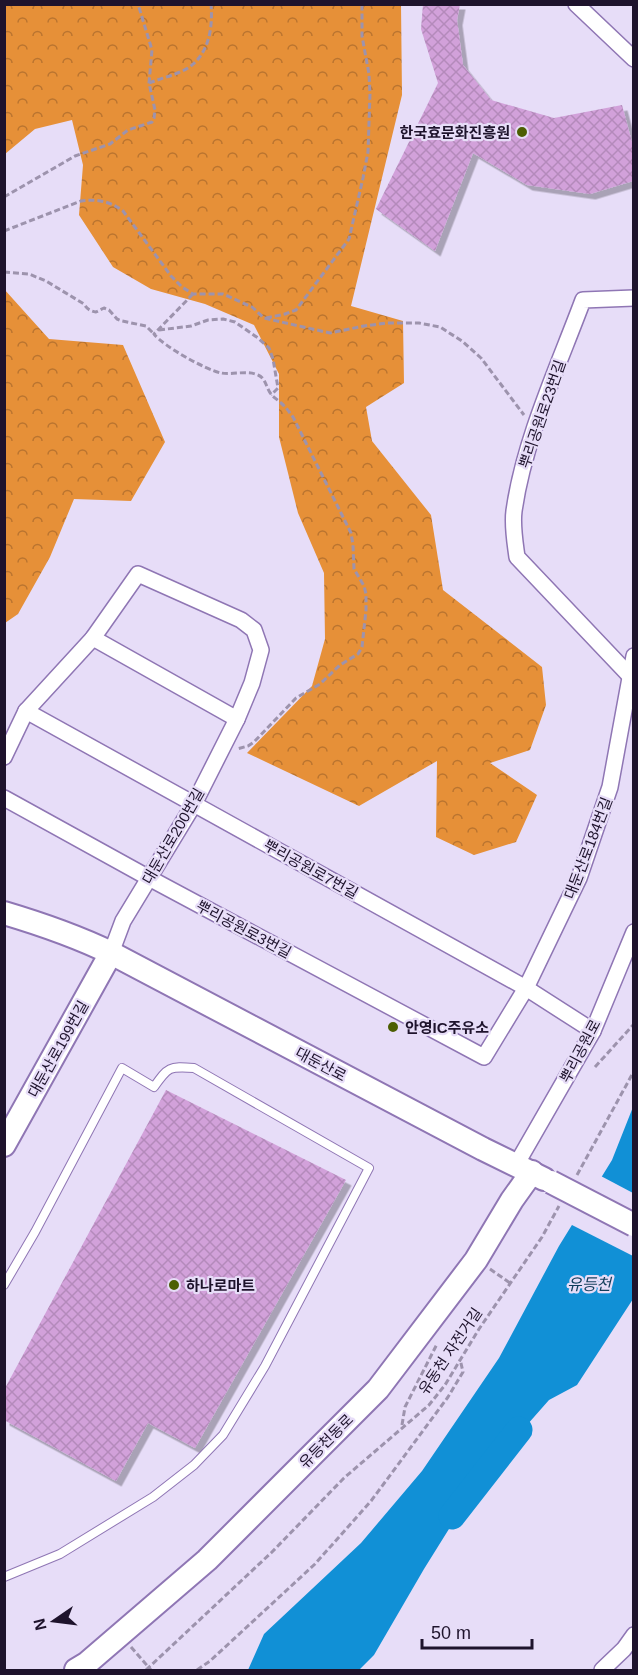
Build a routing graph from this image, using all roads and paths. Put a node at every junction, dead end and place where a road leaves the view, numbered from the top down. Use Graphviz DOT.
graph roads {
  1 [pos="138,4"];
  2 [pos="211,4"];
  3 [pos="362,4"];
  4 [pos="576,4"];
  5 [pos="633,59"];
  6 [pos="149,83"];
  7 [pos="4,197"];
  8 [pos="4,231"];
  9 [pos="4,272"];
  10 [pos="193,294"];
  11 [pos="633,298"];
  12 [pos="264,318"];
  13 [pos="155,332"];
  14 [pos="271,395"];
  15 [pos="534,430"];
  16 [pos="93,638"];
  17 [pos="633,656"];
  18 [pos="632,676"];
  19 [pos="26,711"];
  20 [pos="237,719"];
  21 [pos="222,749"];
  22 [pos="4,757"];
  23 [pos="4,798"];
  24 [pos="194,804"];
  25 [pos="149,878"];
  26 [pos="4,913"];
  27 [pos="633,932"];
  28 [pos="111,953"];
  29 [pos="526,987"];
  30 [pos="633,1024"];
  31 [pos="593,1031"];
  32 [pos="484,1057"];
  33 [pos="595,1067"];
  34 [pos="633,1071"];
  35 [pos="4,1145"];
  36 [pos="533,1173"];
  37 [pos="574,1179"];
  38 [pos="559,1206"];
  39 [pos="633,1225"];
  40 [pos="476,1260"];
  41 [pos="510,1283"];
  42 [pos="4,1285"];
  43 [pos="441,1335"];
  44 [pos="460,1359"];
  45 [pos="402,1427"];
  46 [pos="4,1576"];
  47 [pos="120,1634"];
  48 [pos="633,1635"];
  49 [pos="149,1670"];
  50 [pos="76,1671"];
  51 [pos="197,1671"];
  52 [pos="602,1671"];
  1 -- 6 [label="path"];
  2 -- 6 [label="path"];
  3 -- 12 [label="path"];
  4 -- 5 [label="street"];
  6 -- 7 [label="path"];
  8 -- 10 [label="path"];
  9 -- 13 [label="path"];
  10 -- 12 [label="path"];
  10 -- 13 [label="path"];
  11 -- 15 [label="street, 뿌리공원로23번길"];
  12 -- 15 [label="path"];
  13 -- 14 [label="path"];
  13 -- 14 [label="path"];
  14 -- 21 [label="path"];
  15 -- 18 [label="street, 뿌리공원로23번길"];
  16 -- 19 [label="street, 대둔산로200번길"];
  16 -- 20 [label="street"];
  16 -- 20 [label="street, 대둔산로200번길"];
  17 -- 18 [label="street, 대둔산로184번길"];
  18 -- 29 [label="street, 대둔산로184번길"];
  19 -- 22 [label="street, 대둔산로200번길"];
  19 -- 24 [label="street, 뿌리공원로7번길"];
  20 -- 21 [label="street, 대둔산로200번길"];
  21 -- 24 [label="street, 대둔산로200번길"];
  23 -- 25 [label="street, 뿌리공원로3번길"];
  24 -- 25 [label="street, 대둔산로200번길"];
  24 -- 29 [label="street, 뿌리공원로7번길"];
  25 -- 28 [label="street, 대둔산로200번길"];
  25 -- 32 [label="street, 뿌리공원로3번길"];
  26 -- 28 [label="main road, 대둔산로"];
  27 -- 31 [label="street, 뿌리공원로"];
  28 -- 35 [label="main road, 대둔산로199번길"];
  28 -- 36 [label="main road, 대둔산로"];
  29 -- 31 [label="street, 뿌리공원로7번길"];
  29 -- 32 [label="street, 대둔산로184번길"];
  30 -- 33 [label="path"];
  31 -- 36 [label="street, 뿌리공원로"];
  34 -- 37 [label="path"];
  36 -- 39 [label="main road, 대둔산로, bridge"];
  36 -- 40 [label="main road, 유등천동로"];
  38 -- 41 [label="path, 유동천 자전거길"];
  40 -- 41 [label="path"];
  40 -- 47 [label="main road, 유등천동로"];
  41 -- 44 [label="path, 유동천 자전거길"];
  42 -- 46 [label="lane"];
  43 -- 45 [label="path"];
  44 -- 45 [label="path, 유동천 자전거길"];
  44 -- 51 [label="path"];
  45 -- 49 [label="path, 유동천 자전거길"];
  47 -- 49 [label="path"];
  47 -- 50 [label="main road, 유등천동로"];
  48 -- 52 [label="street"];
}
